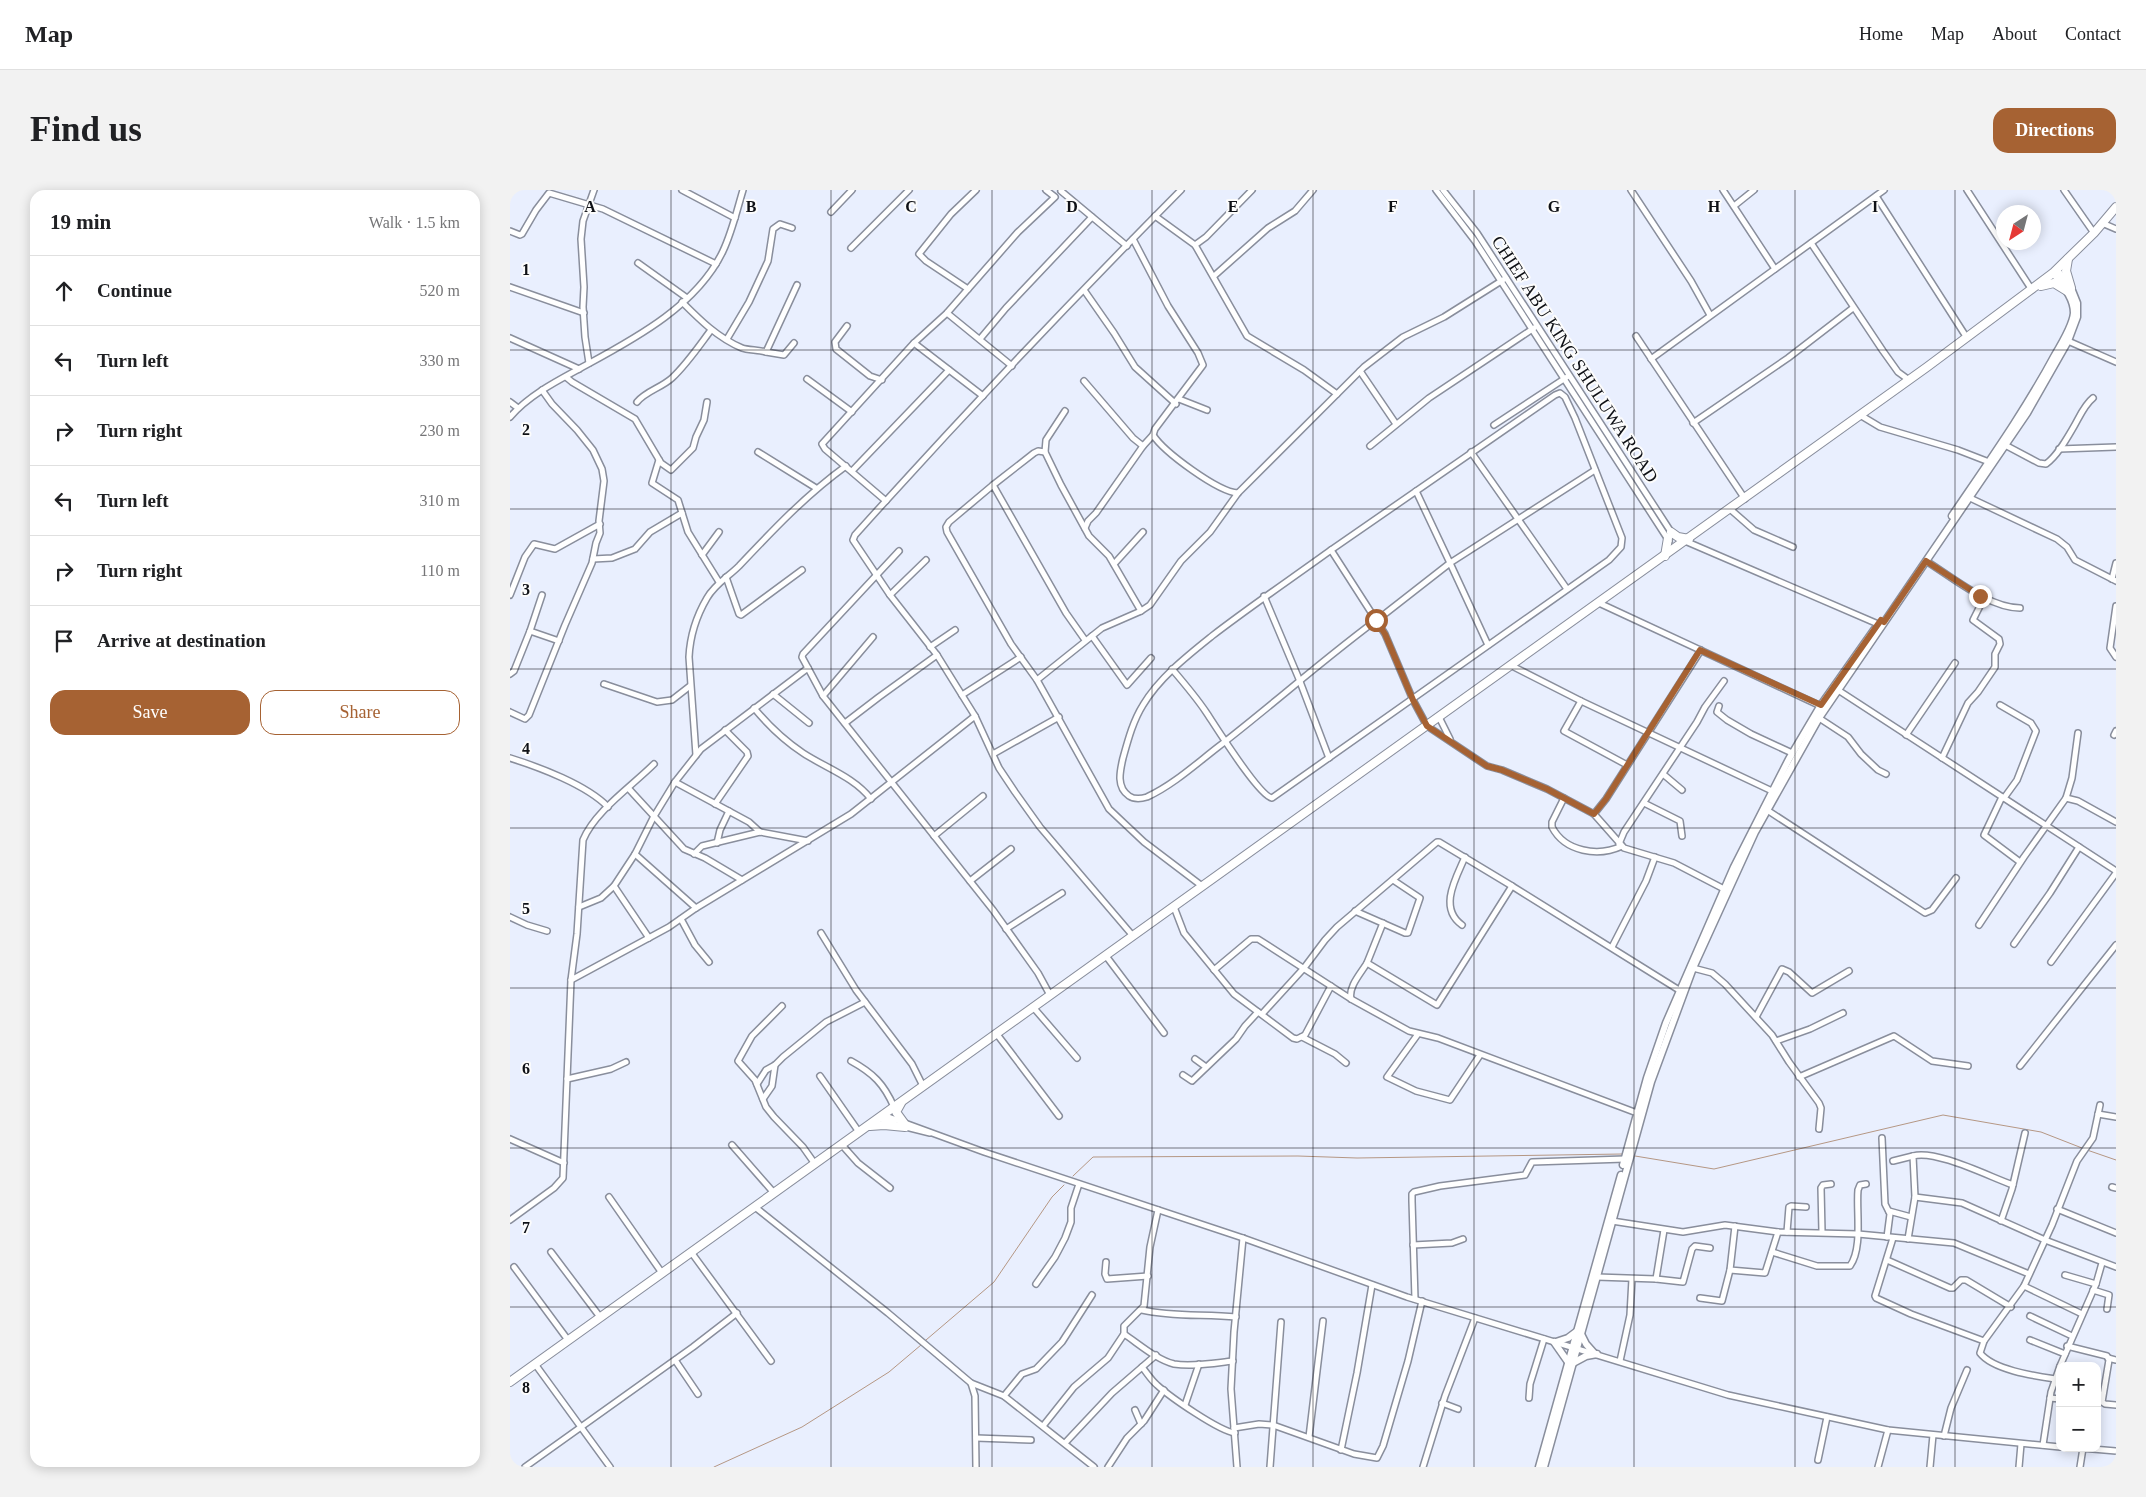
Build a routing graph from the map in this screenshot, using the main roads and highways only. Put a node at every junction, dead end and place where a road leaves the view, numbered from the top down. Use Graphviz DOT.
graph roads {
  1 [pos="2116,206"];
  2 [pos="2068,259"];
  3 [pos="2055,271"];
  4 [pos="2032,290"];
  5 [pos="2069,290"];
  6 [pos="1682,544"];
  7 [pos="1665,556"];
  8 [pos="1881,622"];
  9 [pos="1823,707"];
  10 [pos="1765,809"];
  11 [pos="903,1100"];
  12 [pos="863,1129"];
  13 [pos="1579,1332"];
  14 [pos="1571,1362"];
  15 [pos="510,1381"];
  16 [pos="1539,1467"];
  17 [pos="1544,1467"];
  1 -- 2 [label="highway"];
  2 -- 3 [label="highway"];
  2 -- 5 [label="highway"];
  3 -- 4 [label="highway"];
  3 -- 5 [label="main road"];
  4 -- 5 [label="highway"];
  4 -- 6 [label="highway"];
  5 -- 8 [label="main road"];
  5 -- 8 [label="main road"];
  6 -- 7 [label="highway"];
  6 -- 7 [label="highway"];
  7 -- 11 [label="highway"];
  8 -- 9 [label="main road"];
  8 -- 9 [label="main road"];
  9 -- 10 [label="main road"];
  9 -- 10 [label="main road"];
  10 -- 13 [label="main road"];
  10 -- 13 [label="main road"];
  11 -- 12 [label="highway"];
  11 -- 12 [label="highway"];
  12 -- 15 [label="highway"];
  13 -- 14 [label="main road"];
  13 -- 14 [label="main road"];
  13 -- 14 [label="main road"];
  14 -- 16 [label="main road"];
  14 -- 17 [label="main road"];
}
